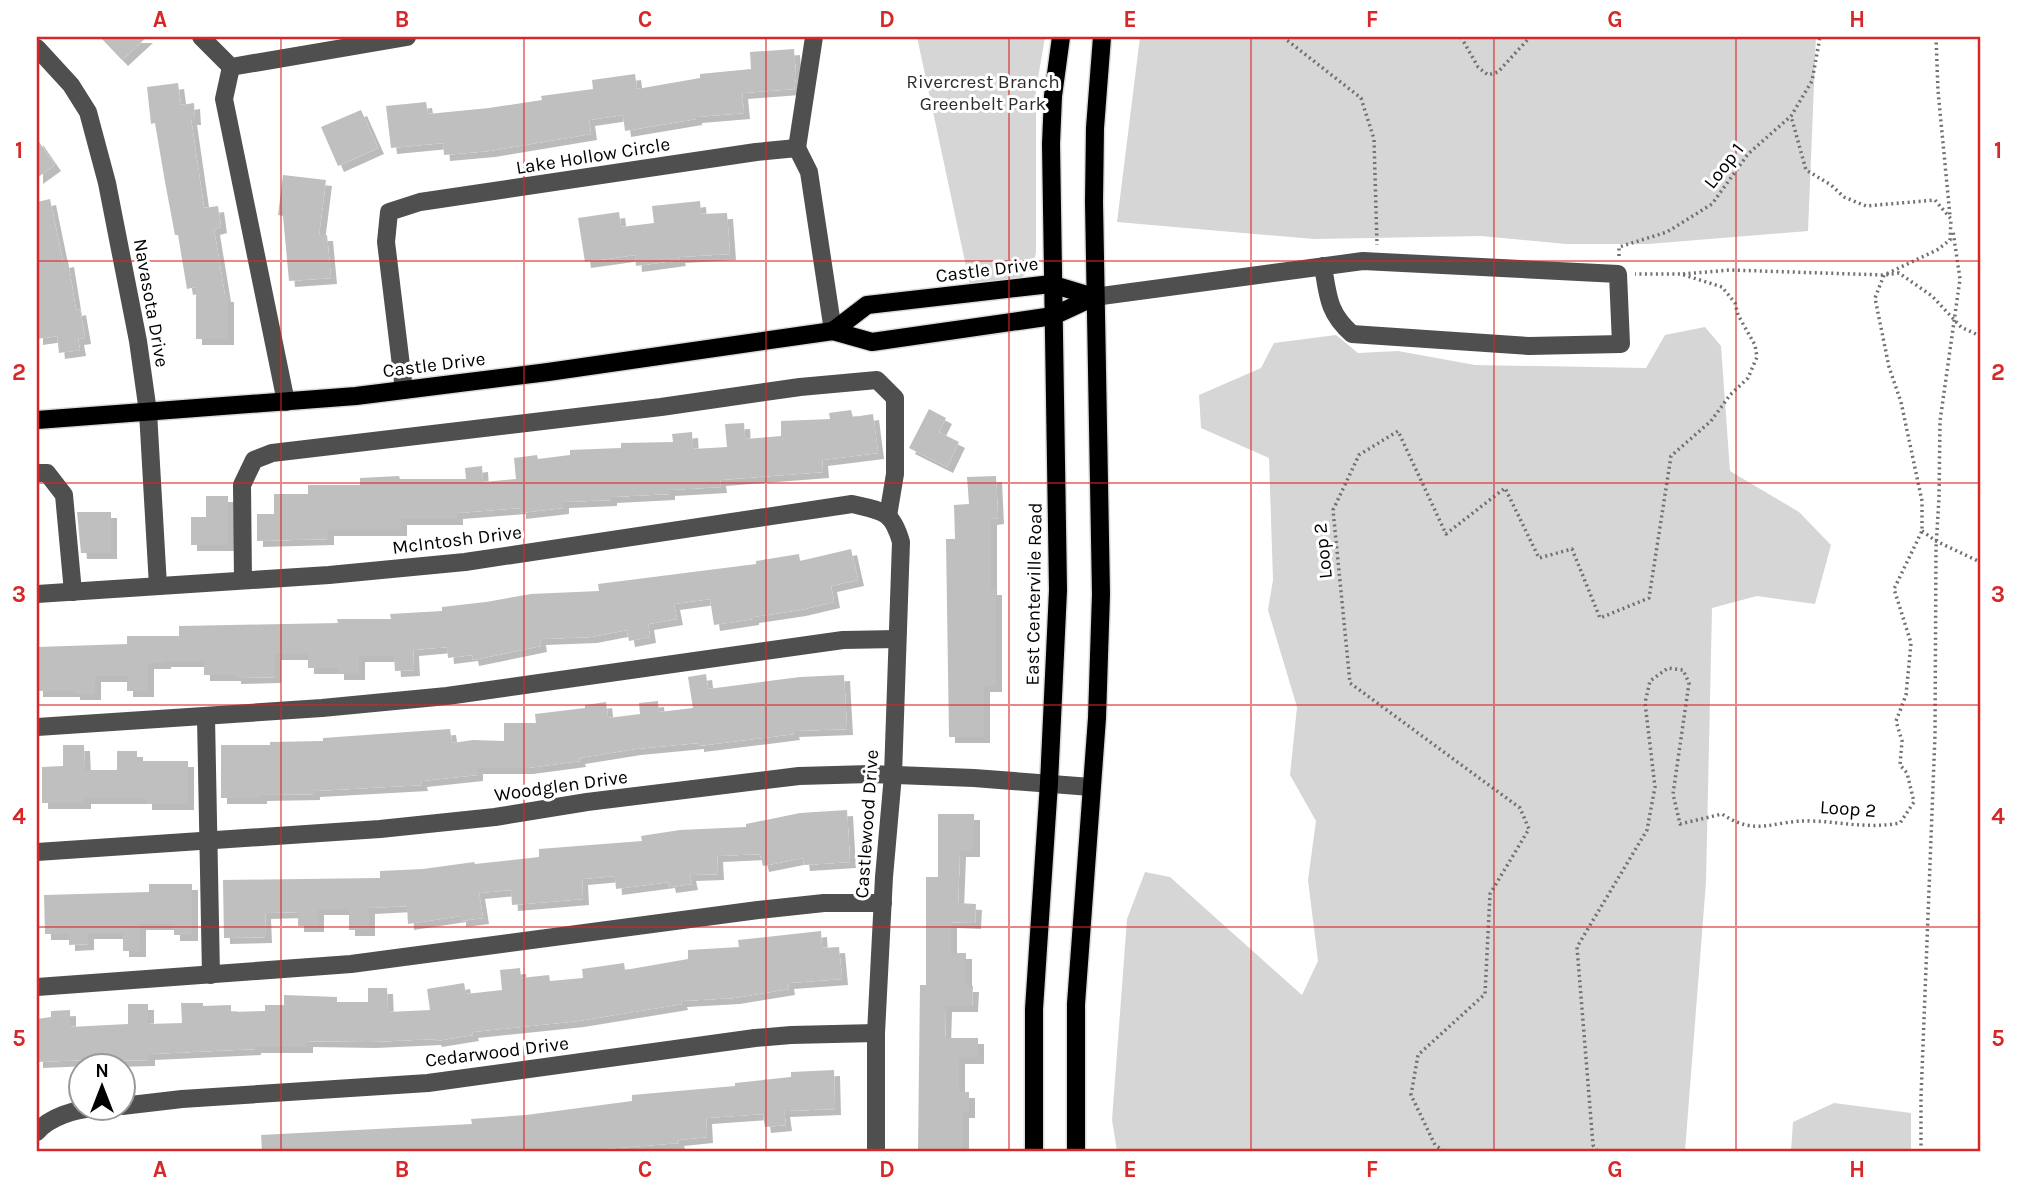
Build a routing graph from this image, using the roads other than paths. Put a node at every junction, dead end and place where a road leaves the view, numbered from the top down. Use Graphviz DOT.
graph roads {
  1 [pos="201,37"];
  2 [pos="407,37"];
  3 [pos="814,37"];
  4 [pos="1061,37"];
  5 [pos="1102,37"];
  6 [pos="37,48"];
  7 [pos="230,67"];
  8 [pos="797,148"];
  9 [pos="1323,266"];
  10 [pos="1052,284"];
  11 [pos="1094,297"];
  12 [pos="1053,316"];
  13 [pos="833,331"];
  14 [pos="404,390"];
  15 [pos="286,402"];
  16 [pos="148,412"];
  17 [pos="37,419"];
  18 [pos="37,473"];
  19 [pos="883,513"];
  20 [pos="243,580"];
  21 [pos="158,586"];
  22 [pos="73,592"];
  23 [pos="37,594"];
  24 [pos="897,639"];
  25 [pos="206,717"];
  26 [pos="37,727"];
  27 [pos="893,775"];
  28 [pos="1049,783"];
  29 [pos="1091,787"];
  30 [pos="207,841"];
  31 [pos="37,852"];
  32 [pos="883,903"];
  33 [pos="211,975"];
  34 [pos="37,987"];
  35 [pos="876,1033"];
  36 [pos="136,1104"];
  37 [pos="66,1115"];
  38 [pos="37,1132"];
  39 [pos="876,1151"];
  40 [pos="1034,1151"];
  41 [pos="1076,1151"];
  1 -- 7 [label="street"];
  2 -- 7 [label="street"];
  3 -- 8 [label="street"];
  4 -- 10 [label="main road, East Centerville Road"];
  5 -- 11 [label="main road"];
  6 -- 16 [label="street, Navasota Drive"];
  7 -- 15 [label="street"];
  8 -- 13 [label="street"];
  8 -- 14 [label="street, Lake Hollow Circle"];
  9 -- 9 [label="street"];
  9 -- 11 [label="street"];
  10 -- 11 [label="main road, Castle Drive"];
  10 -- 12 [label="main road, East Centerville Road"];
  10 -- 13 [label="main road, Castle Drive"];
  11 -- 12 [label="main road, Castle Drive"];
  11 -- 29 [label="main road"];
  12 -- 13 [label="main road, Castle Drive"];
  12 -- 28 [label="main road, East Centerville Road"];
  13 -- 14 [label="main road, Castle Drive"];
  14 -- 15 [label="main road, Castle Drive"];
  15 -- 16 [label="main road, Castle Drive"];
  16 -- 17 [label="main road, Castle Drive"];
  16 -- 21 [label="street, Navasota Drive"];
  18 -- 22 [label="street"];
  19 -- 20 [label="street, McIntosh Drive"];
  19 -- 20 [label="street"];
  19 -- 24 [label="street, Castlewood Drive"];
  20 -- 21 [label="street, McIntosh Drive"];
  21 -- 22 [label="street, McIntosh Drive"];
  22 -- 23 [label="street, McIntosh Drive"];
  24 -- 25 [label="street"];
  24 -- 27 [label="street, Castlewood Drive"];
  25 -- 26 [label="street"];
  25 -- 30 [label="street"];
  27 -- 28 [label="street, Woodglen Drive"];
  27 -- 30 [label="street, Woodglen Drive"];
  27 -- 32 [label="street, Castlewood Drive"];
  28 -- 29 [label="street, Woodglen Drive"];
  28 -- 40 [label="main road, East Centerville Road"];
  29 -- 41 [label="main road"];
  30 -- 31 [label="street, Woodglen Drive"];
  30 -- 33 [label="street"];
  32 -- 33 [label="street"];
  32 -- 35 [label="street, Castlewood Drive"];
  33 -- 34 [label="street"];
  35 -- 36 [label="street, Cedarwood Drive"];
  35 -- 39 [label="street, Castlewood Drive"];
  37 -- 38 [label="street"];
}
